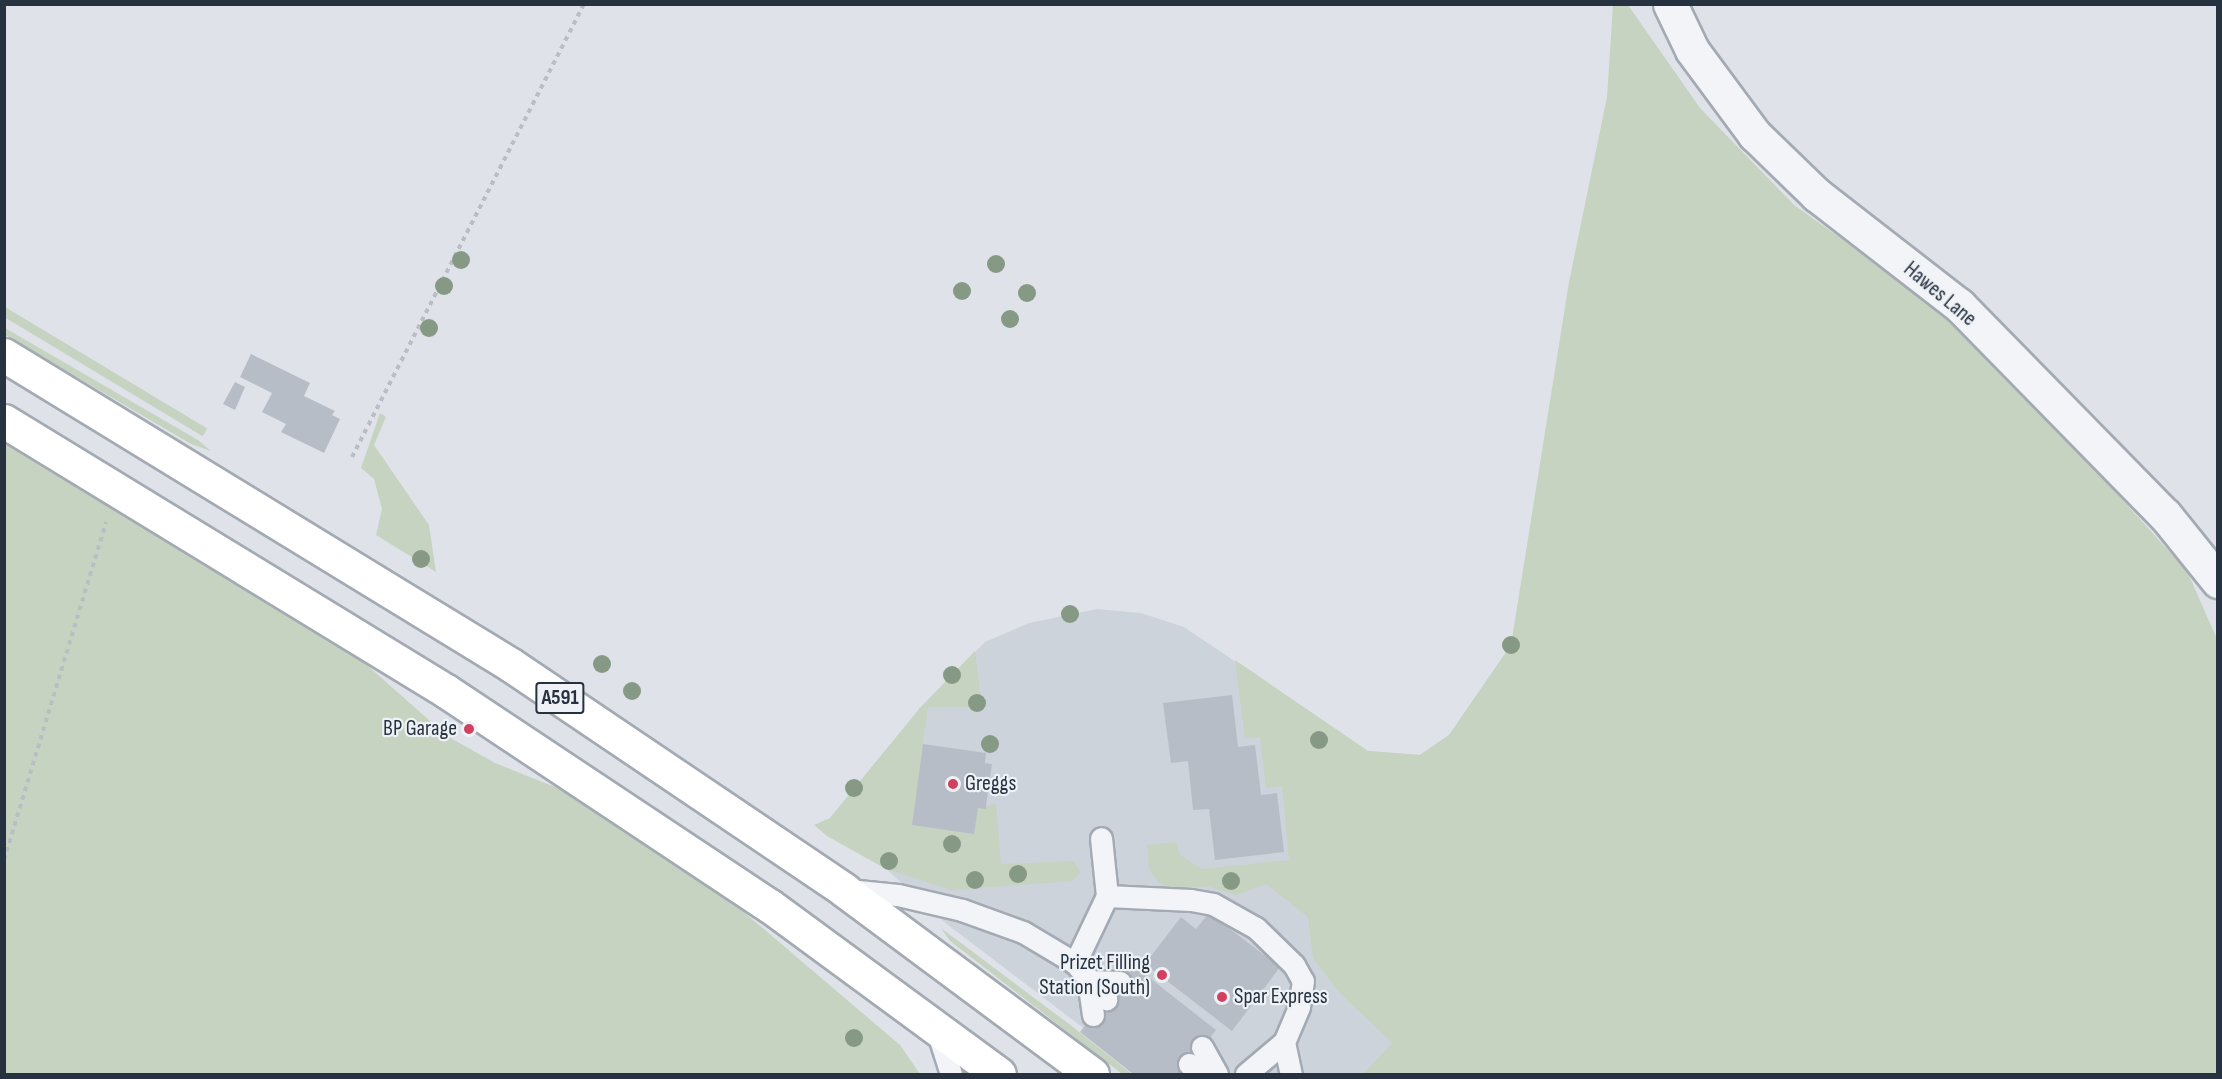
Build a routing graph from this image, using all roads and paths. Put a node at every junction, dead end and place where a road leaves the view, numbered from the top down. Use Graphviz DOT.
graph roads {
  1 [pos="584,4"];
  2 [pos="1670,4"];
  3 [pos="4,355"];
  4 [pos="4,421"];
  5 [pos="352,457"];
  6 [pos="110,514"];
  7 [pos="2217,581"];
  8 [pos="1101,838"];
  9 [pos="4,860"];
  10 [pos="844,890"];
  11 [pos="1107,896"];
  12 [pos="1075,963"];
  13 [pos="1088,981"];
  14 [pos="1120,982"];
  15 [pos="1106,999"];
  16 [pos="1093,1016"];
  17 [pos="936,1027"];
  18 [pos="1284,1042"];
  19 [pos="1202,1047"];
  20 [pos="951,1074"];
  21 [pos="999,1074"];
  22 [pos="1092,1074"];
  23 [pos="1217,1074"];
  24 [pos="1246,1074"];
  25 [pos="1291,1074"];
  1 -- 5 [label="path"];
  2 -- 7 [label="street, Hawes Lane"];
  3 -- 10 [label="highway, A591"];
  4 -- 17 [label="highway, A591"];
  6 -- 9 [label="path"];
  8 -- 11 [label="lane"];
  10 -- 12 [label="lane"];
  10 -- 22 [label="highway, A591"];
  11 -- 12 [label="lane"];
  11 -- 18 [label="lane"];
  12 -- 13 [label="lane"];
  13 -- 14 [label="lane"];
  13 -- 15 [label="lane"];
  13 -- 16 [label="lane"];
  17 -- 20 [label="lane"];
  17 -- 21 [label="highway, A591"];
  18 -- 24 [label="lane"];
  18 -- 25 [label="lane"];
  19 -- 23 [label="lane"];
}
